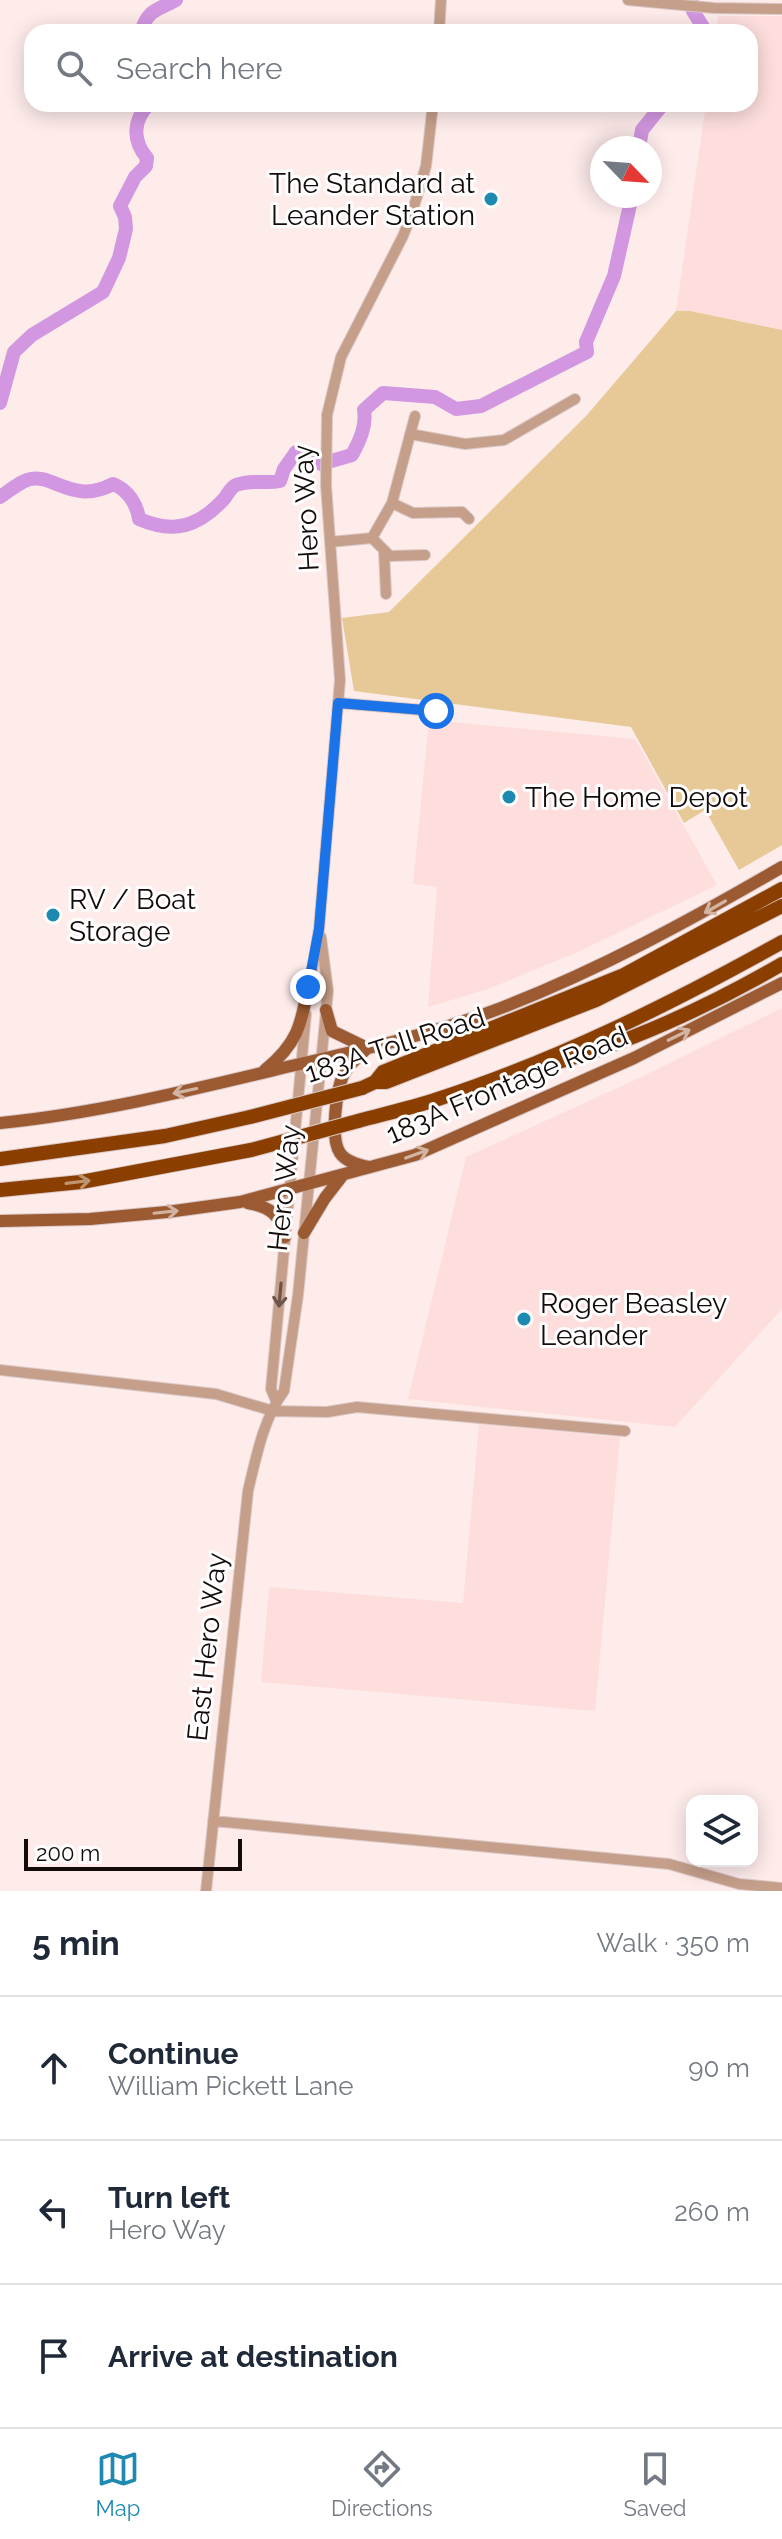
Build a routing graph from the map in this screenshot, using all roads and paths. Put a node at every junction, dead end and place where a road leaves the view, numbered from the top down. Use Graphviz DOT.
graph roads {
  1 [pos="441,0"];
  2 [pos="628,0"];
  3 [pos="782,9"];
  4 [pos="440,24"];
  5 [pos="432,112"];
  6 [pos="575,399"];
  7 [pos="415,416"];
  8 [pos="410,434"];
  9 [pos="392,503"];
  10 [pos="469,519"];
  11 [pos="372,538"];
  12 [pos="330,542"];
  13 [pos="384,551"];
  14 [pos="425,555"];
  15 [pos="386,594"];
  16 [pos="338,703"];
  17 [pos="447,712"];
  18 [pos="782,867"];
  19 [pos="782,889"];
  20 [pos="782,906"];
  21 [pos="319,929"];
  22 [pos="782,942"];
  23 [pos="782,964"];
  24 [pos="782,983"];
  25 [pos="308,987"];
  26 [pos="326,1010"];
  27 [pos="367,1048"];
  28 [pos="321,1059"];
  29 [pos="301,1064"];
  30 [pos="261,1074"];
  31 [pos="507,1074"];
  32 [pos="368,1085"];
  33 [pos="0,1123"];
  34 [pos="0,1159"];
  35 [pos="371,1168"];
  36 [pos="342,1176"];
  37 [pos="308,1185"];
  38 [pos="290,1189"];
  39 [pos="0,1190"];
  40 [pos="240,1202"];
  41 [pos="0,1221"];
  42 [pos="304,1233"];
  43 [pos="285,1237"];
  44 [pos="0,1370"];
  45 [pos="275,1406"];
  46 [pos="625,1431"];
  47 [pos="213,1821"];
  48 [pos="782,1888"];
  49 [pos="206,1891"];
  1 -- 4 [label="street"];
  2 -- 3 [label="street"];
  5 -- 12 [label="street, Hero Way"];
  6 -- 8 [label="street"];
  7 -- 8 [label="street"];
  8 -- 9 [label="street"];
  9 -- 10 [label="street"];
  9 -- 11 [label="street"];
  11 -- 12 [label="street"];
  11 -- 13 [label="street"];
  12 -- 16 [label="street, Hero Way"];
  13 -- 14 [label="street"];
  13 -- 15 [label="street"];
  16 -- 17 [label="street"];
  16 -- 21 [label="street, Hero Way"];
  18 -- 27 [label="main road, one-way"];
  19 -- 32 [label="highway"];
  20 -- 32 [label="highway, 183A Toll Road"];
  21 -- 25 [label="street, Hero Way"];
  21 -- 26 [label="street, Hero Way"];
  22 -- 31 [label="highway"];
  23 -- 31 [label="highway"];
  35 -- 24 [label="main road, 183A Frontage Road, one-way"];
  25 -- 29 [label="street, Hero Way"];
  25 -- 30 [label="main road"];
  26 -- 27 [label="main road"];
  26 -- 28 [label="street, Hero Way"];
  27 -- 28 [label="main road"];
  27 -- 35 [label="main road"];
  28 -- 29 [label="main road"];
  28 -- 37 [label="street, Hero Way"];
  29 -- 30 [label="main road"];
  29 -- 38 [label="street, Hero Way"];
  30 -- 33 [label="main road, one-way"];
  39 -- 31 [label="highway, one-way, bridge"];
  32 -- 34 [label="highway, 183A Toll Road, bridge"];
  35 -- 36 [label="main road, 183A Frontage Road"];
  36 -- 37 [label="main road, 183A Frontage Road"];
  36 -- 42 [label="main road"];
  37 -- 38 [label="main road, 183A Frontage Road"];
  37 -- 42 [label="street, Hero Way"];
  38 -- 40 [label="main road, 183A Frontage Road"];
  38 -- 43 [label="street, Hero Way"];
  41 -- 40 [label="main road, 183A Frontage Road, one-way"];
  40 -- 43 [label="main road"];
  42 -- 45 [label="street, Hero Way"];
  43 -- 45 [label="street, Hero Way, one-way"];
  44 -- 45 [label="street"];
  45 -- 46 [label="street"];
  45 -- 47 [label="street, East Hero Way"];
  47 -- 48 [label="street"];
  47 -- 49 [label="street, East Hero Way"];
}
